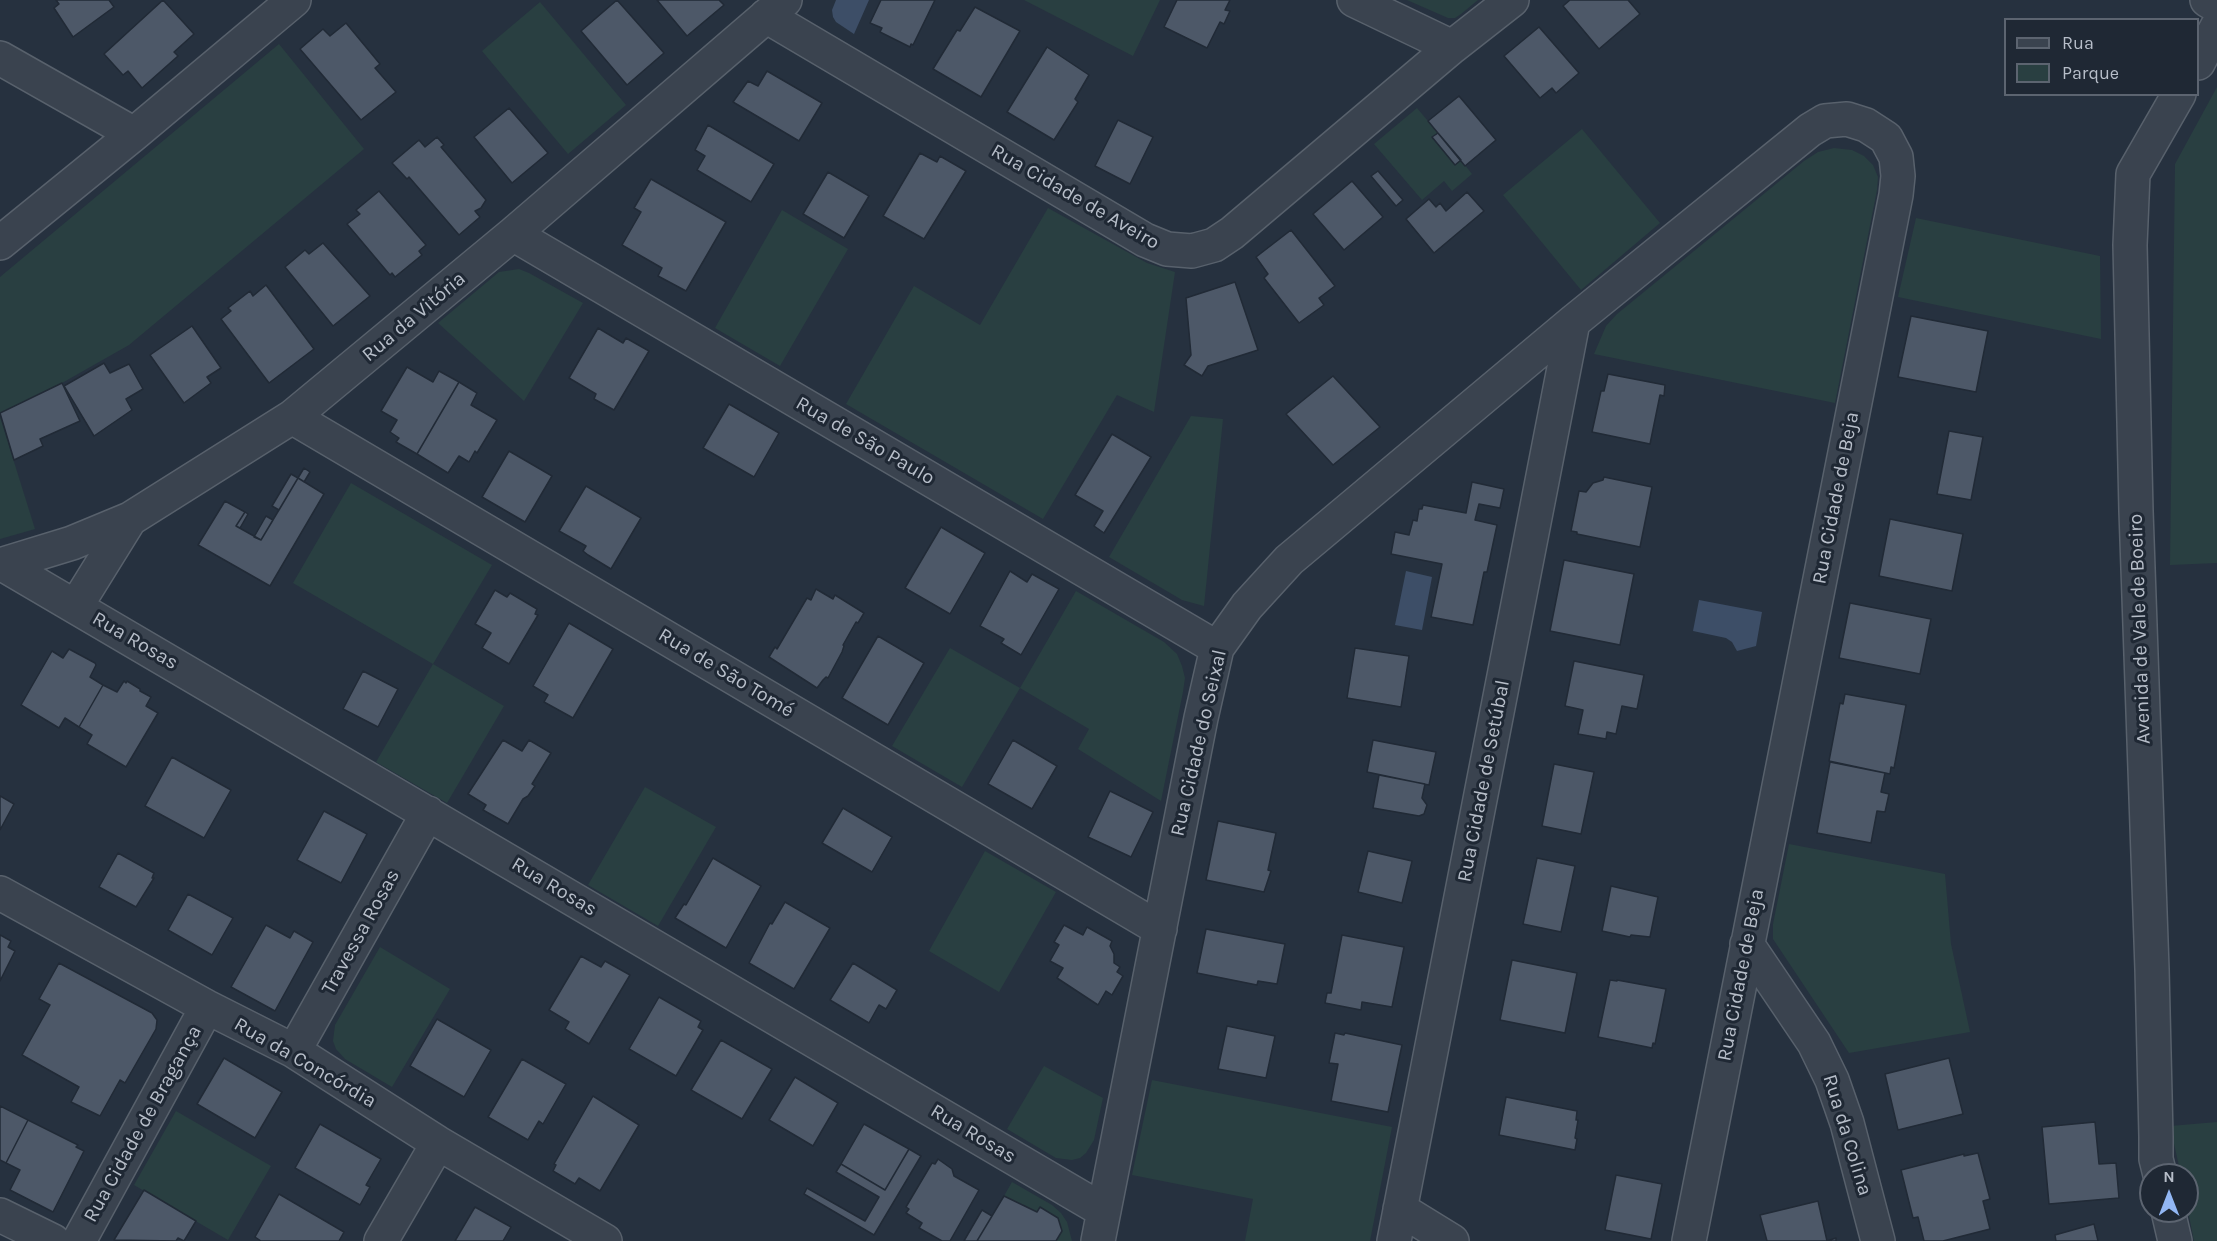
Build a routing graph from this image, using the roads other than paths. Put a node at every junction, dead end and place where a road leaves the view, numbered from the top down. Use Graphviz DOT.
graph roads {
  1 [pos="294,0"];
  2 [pos="1354,0"];
  3 [pos="1512,0"];
  4 [pos="2207,0"];
  5 [pos="2217,6"];
  6 [pos="775,8"];
  7 [pos="2217,27"];
  8 [pos="1452,47"];
  9 [pos="0,58"];
  10 [pos="2199,61"];
  11 [pos="2178,96"];
  12 [pos="134,134"];
  13 [pos="513,234"];
  14 [pos="0,243"];
  15 [pos="1573,322"];
  16 [pos="292,417"];
  17 [pos="130,519"];
  18 [pos="2,565"];
  19 [pos="76,606"];
  20 [pos="1217,648"];
  21 [pos="428,813"];
  22 [pos="0,893"];
  23 [pos="1160,929"];
  24 [pos="1747,944"];
  25 [pos="207,1007"];
  26 [pos="294,1051"];
  27 [pos="438,1143"];
  28 [pos="2158,1163"];
  29 [pos="1400,1209"];
  30 [pos="0,1215"];
  31 [pos="2171,1223"];
  32 [pos="1101,1226"];
  33 [pos="53,1241"];
  34 [pos="79,1241"];
  35 [pos="381,1241"];
  36 [pos="605,1241"];
  37 [pos="1394,1241"];
  38 [pos="1452,1241"];
  39 [pos="1689,1241"];
  40 [pos="1878,1241"];
  41 [pos="2175,1241"];
  1 -- 12 [label="street"];
  2 -- 8 [label="street"];
  3 -- 8 [label="street, Rua Cidade de Aveiro"];
  4 -- 5 [label="street"];
  6 -- 8 [label="street, Rua Cidade de Aveiro"];
  6 -- 13 [label="street, Rua da Vitória"];
  7 -- 10 [label="street"];
  9 -- 12 [label="street"];
  11 -- 28 [label="street, Avenida de Vale de Boeiro"];
  12 -- 14 [label="street"];
  13 -- 16 [label="street, Rua da Vitória"];
  13 -- 20 [label="street, Rua de São Paulo"];
  15 -- 20 [label="street, Rua Cidade do Seixal"];
  15 -- 24 [label="street, Rua Cidade de Beja"];
  15 -- 29 [label="street, Rua Cidade de Setúbal"];
  16 -- 17 [label="street, Rua da Vitória"];
  16 -- 23 [label="street, Rua de São Tomé"];
  17 -- 18 [label="street, Rua da Vitória"];
  17 -- 19 [label="street"];
  18 -- 19 [label="street, Rua Rosas"];
  19 -- 21 [label="street, Rua Rosas"];
  20 -- 23 [label="street, Rua Cidade do Seixal"];
  21 -- 26 [label="street, Travessa Rosas"];
  21 -- 32 [label="street, Rua Rosas"];
  22 -- 25 [label="street, Rua da Concórdia"];
  23 -- 32 [label="street, Rua Cidade do Seixal"];
  24 -- 39 [label="street, Rua Cidade de Beja"];
  24 -- 40 [label="street, Rua da Colina"];
  25 -- 26 [label="street, Rua da Concórdia"];
  25 -- 34 [label="street, Rua Cidade de Bragança"];
  26 -- 27 [label="street, Rua da Concórdia"];
  27 -- 35 [label="street"];
  27 -- 36 [label="street, Rua da Concórdia"];
  29 -- 37 [label="street, Rua Cidade de Setúbal"];
  29 -- 38 [label="street"];
  30 -- 33 [label="street"];
  31 -- 41 [label="street"];
}
